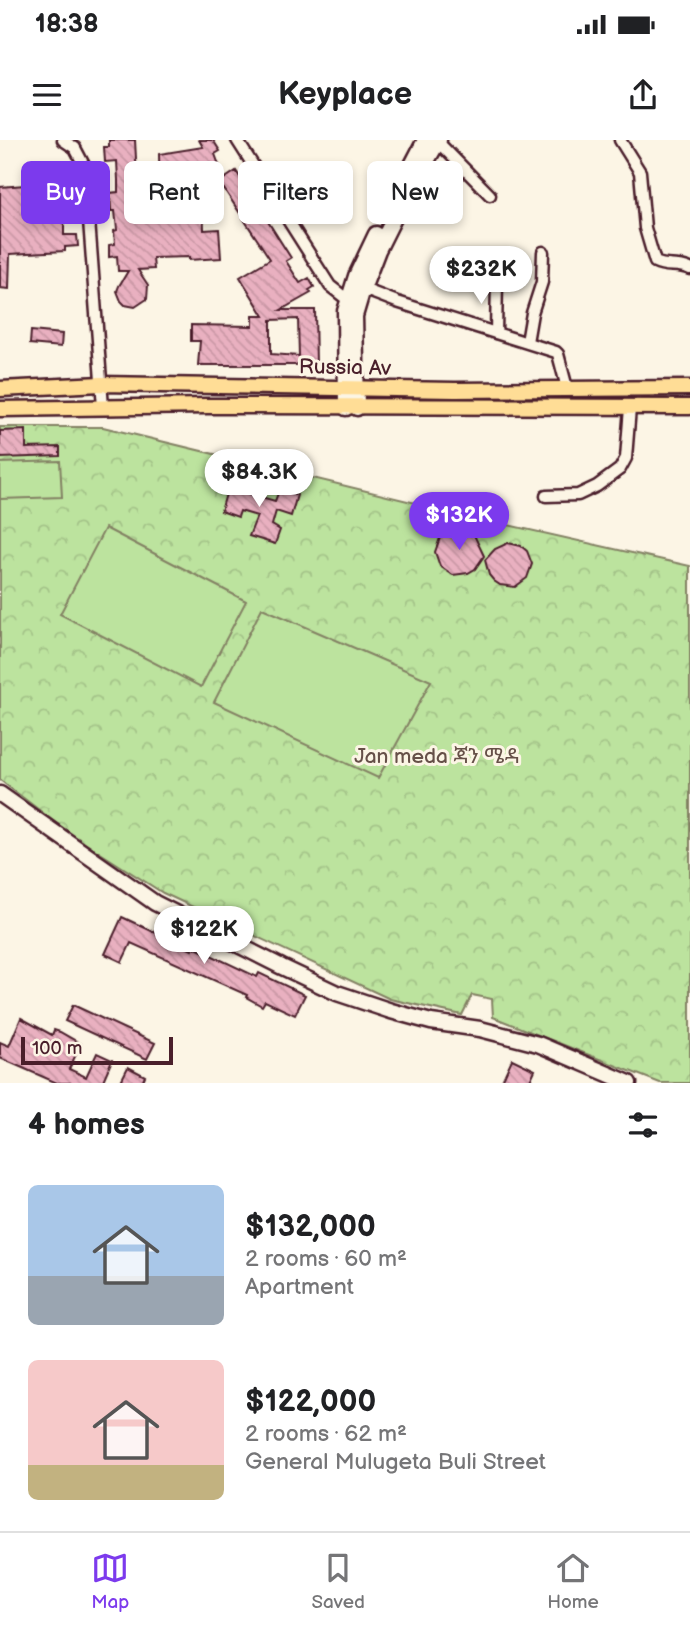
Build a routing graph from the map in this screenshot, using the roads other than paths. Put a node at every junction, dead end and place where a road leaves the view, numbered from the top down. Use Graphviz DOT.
graph roads {
  1 [pos="62,140"];
  2 [pos="237,140"];
  3 [pos="620,140"];
  4 [pos="434,141"];
  5 [pos="421,161"];
  6 [pos="489,195"];
  7 [pos="383,224"];
  8 [pos="390,224"];
  9 [pos="543,253"];
  10 [pos="690,269"];
  11 [pos="497,281"];
  12 [pos="363,289"];
  13 [pos="353,304"];
  14 [pos="496,333"];
  15 [pos="527,342"];
  16 [pos="101,384"];
  17 [pos="352,387"];
  18 [pos="567,388"];
  19 [pos="690,388"];
  20 [pos="0,390"];
  21 [pos="103,407"];
  22 [pos="690,407"];
  23 [pos="352,408"];
  24 [pos="630,408"];
  25 [pos="0,409"];
  26 [pos="546,496"];
  27 [pos="0,794"];
  28 [pos="629,1083"];
  1 -- 16 [label="street"];
  2 -- 13 [label="street"];
  3 -- 10 [label="street"];
  4 -- 5 [label="main road"];
  4 -- 6 [label="street"];
  7 -- 13 [label="main road"];
  8 -- 12 [label="main road"];
  9 -- 15 [label="street"];
  11 -- 14 [label="street"];
  12 -- 13 [label="main road"];
  12 -- 14 [label="street"];
  13 -- 17 [label="main road"];
  14 -- 15 [label="street"];
  15 -- 18 [label="street"];
  16 -- 17 [label="main road, Russia Av"];
  16 -- 20 [label="main road, Russia Av"];
  16 -- 21 [label="street"];
  17 -- 18 [label="main road, Russia Av"];
  17 -- 23 [label="main road"];
  18 -- 19 [label="main road, Russia Av"];
  21 -- 23 [label="main road, Russia Av"];
  21 -- 25 [label="main road, Russia Av"];
  22 -- 24 [label="main road, Russia Av"];
  23 -- 24 [label="main road, Russia Av"];
  24 -- 26 [label="street"];
  27 -- 28 [label="main road"];
}
